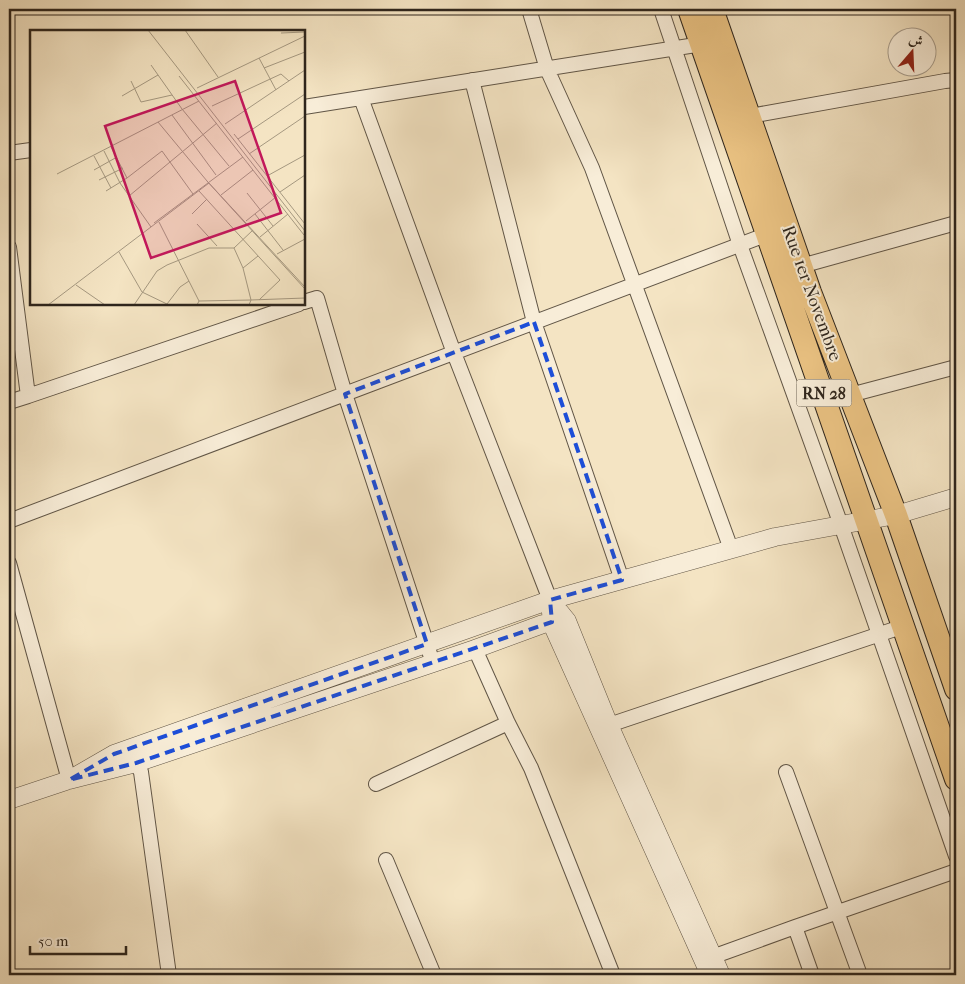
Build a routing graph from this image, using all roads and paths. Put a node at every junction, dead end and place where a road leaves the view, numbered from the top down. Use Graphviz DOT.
graph roads {
  1 [pos="529,9"];
  2 [pos="661,9"];
  3 [pos="689,9"];
  4 [pos="712,9"];
  5 [pos="702,44"];
  6 [pos="675,48"];
  7 [pos="547,69"];
  8 [pos="472,80"];
  9 [pos="956,80"];
  10 [pos="361,98"];
  11 [pos="305,107"];
  12 [pos="750,116"];
  13 [pos="30,150"];
  14 [pos="9,153"];
  15 [pos="956,223"];
  16 [pos="768,234"];
  17 [pos="740,245"];
  18 [pos="9,247"];
  19 [pos="801,266"];
  20 [pos="635,284"];
  21 [pos="305,302"];
  22 [pos="296,305"];
  23 [pos="14,322"];
  24 [pos="534,322"];
  25 [pos="454,353"];
  26 [pos="956,367"];
  27 [pos="345,394"];
  28 [pos="850,395"];
  29 [pos="28,396"];
  30 [pos="9,402"];
  31 [pos="956,497"];
  32 [pos="896,515"];
  33 [pos="868,520"];
  34 [pos="9,521"];
  35 [pos="841,525"];
  36 [pos="731,549"];
  37 [pos="9,563"];
  38 [pos="622,580"];
  39 [pos="550,600"];
  40 [pos="558,621"];
  41 [pos="904,626"];
  42 [pos="879,634"];
  43 [pos="426,644"];
  44 [pos="475,649"];
  45 [pos="433,663"];
  46 [pos="956,689"];
  47 [pos="508,723"];
  48 [pos="609,725"];
  49 [pos="136,763"];
  50 [pos="786,772"];
  51 [pos="956,778"];
  52 [pos="68,780"];
  53 [pos="376,784"];
  54 [pos="9,800"];
  55 [pos="956,856"];
  56 [pos="386,860"];
  57 [pos="956,871"];
  58 [pos="837,912"];
  59 [pos="795,927"];
  60 [pos="712,957"];
  61 [pos="169,975"];
  62 [pos="434,975"];
  63 [pos="613,975"];
  64 [pos="710,975"];
  65 [pos="721,975"];
  66 [pos="812,975"];
  67 [pos="860,975"];
  1 -- 7 [label="street"];
  2 -- 6 [label="street"];
  3 -- 5 [label="main road, RN 28"];
  4 -- 12 [label="main road, Rue 1er Novembre / RN 28"];
  5 -- 6 [label="street"];
  5 -- 16 [label="main road, RN 28"];
  6 -- 7 [label="street"];
  6 -- 17 [label="street"];
  7 -- 8 [label="street"];
  7 -- 20 [label="street"];
  8 -- 10 [label="street"];
  8 -- 24 [label="street"];
  9 -- 12 [label="street"];
  10 -- 11 [label="street"];
  10 -- 25 [label="street"];
  12 -- 19 [label="main road, Rue 1er Novembre / RN 28"];
  13 -- 14 [label="street"];
  15 -- 19 [label="street"];
  16 -- 17 [label="street"];
  16 -- 33 [label="main road, RN 28"];
  17 -- 20 [label="street"];
  17 -- 35 [label="street"];
  18 -- 23 [label="street"];
  19 -- 28 [label="main road, Rue 1er Novembre / RN 28"];
  20 -- 24 [label="street"];
  20 -- 36 [label="street"];
  21 -- 27 [label="street"];
  22 -- 29 [label="street"];
  23 -- 29 [label="street"];
  24 -- 25 [label="street"];
  24 -- 38 [label="street"];
  25 -- 27 [label="street"];
  25 -- 39 [label="street"];
  26 -- 28 [label="street"];
  27 -- 34 [label="street"];
  27 -- 43 [label="street"];
  28 -- 32 [label="main road, Rue 1er Novembre / RN 28"];
  29 -- 30 [label="street"];
  31 -- 32 [label="street"];
  32 -- 33 [label="street"];
  32 -- 46 [label="main road, Rue 1er Novembre / RN 28"];
  33 -- 35 [label="street"];
  33 -- 41 [label="main road, RN 28"];
  35 -- 36 [label="street"];
  35 -- 42 [label="street"];
  36 -- 38 [label="street"];
  37 -- 52 [label="street"];
  38 -- 39 [label="street"];
  39 -- 40 [label="street"];
  39 -- 43 [label="street"];
  40 -- 44 [label="street"];
  40 -- 48 [label="street"];
  40 -- 64 [label="street"];
  41 -- 42 [label="street"];
  41 -- 51 [label="main road, RN 28"];
  42 -- 48 [label="street"];
  42 -- 55 [label="street"];
  43 -- 45 [label="street"];
  43 -- 52 [label="street"];
  44 -- 45 [label="street"];
  44 -- 47 [label="street"];
  45 -- 49 [label="street"];
  47 -- 53 [label="street"];
  47 -- 63 [label="street"];
  48 -- 60 [label="street"];
  49 -- 52 [label="street"];
  49 -- 61 [label="street"];
  50 -- 58 [label="street"];
  52 -- 54 [label="street"];
  56 -- 62 [label="street"];
  57 -- 58 [label="street"];
  58 -- 59 [label="street"];
  58 -- 67 [label="street"];
  59 -- 60 [label="street"];
  59 -- 66 [label="street"];
  60 -- 65 [label="street"];
}
